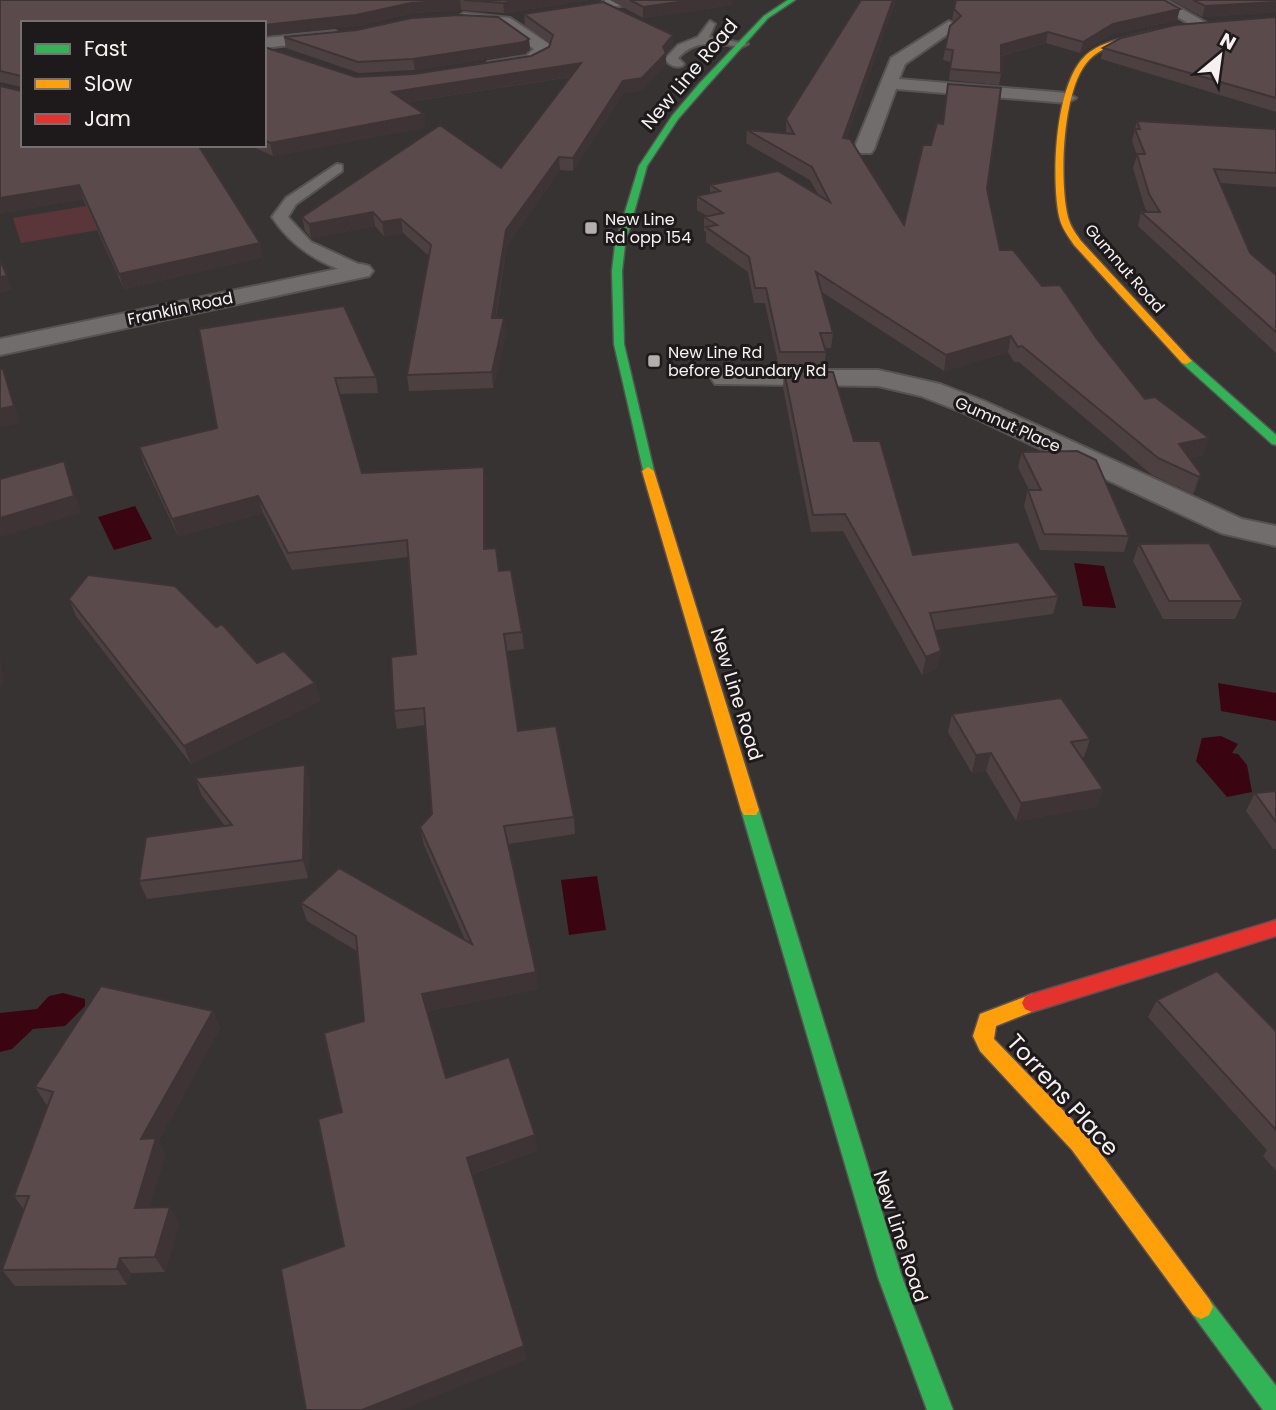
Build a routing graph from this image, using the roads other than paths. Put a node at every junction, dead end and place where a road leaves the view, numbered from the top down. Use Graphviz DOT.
graph roads {
  1 [pos="637,0"];
  2 [pos="792,0"];
  3 [pos="1155,0"];
  4 [pos="765,8"];
  5 [pos="529,17"];
  6 [pos="627,17"];
  7 [pos="449,18"];
  8 [pos="504,21"];
  9 [pos="710,24"];
  10 [pos="1210,25"];
  11 [pos="949,26"];
  12 [pos="358,34"];
  13 [pos="702,39"];
  14 [pos="266,43"];
  15 [pos="742,44"];
  16 [pos="266,50"];
  17 [pos="288,57"];
  18 [pos="678,64"];
  19 [pos="479,68"];
  20 [pos="889,83"];
  21 [pos="1068,98"];
  22 [pos="864,149"];
  23 [pos="337,168"];
  24 [pos="361,271"];
  25 [pos="0,347"];
  26 [pos="724,378"];
  27 [pos="1276,441"];
  28 [pos="1276,536"];
  29 [pos="1276,928"];
  30 [pos="1276,1408"];
  31 [pos="940,1410"];
  1 -- 6 [label="street"];
  2 -- 4 [label="main road, New Line Road"];
  3 -- 10 [label="street"];
  4 -- 15 [label="main road, New Line Road"];
  5 -- 8 [label="street"];
  7 -- 8 [label="street"];
  8 -- 19 [label="street"];
  9 -- 13 [label="lane"];
  10 -- 21 [label="main road, Gumnut Road"];
  11 -- 20 [label="street"];
  12 -- 14 [label="street"];
  13 -- 15 [label="lane"];
  13 -- 18 [label="lane"];
  15 -- 31 [label="main road, New Line Road"];
  16 -- 17 [label="street"];
  20 -- 21 [label="street"];
  20 -- 22 [label="street"];
  21 -- 27 [label="main road, Gumnut Road"];
  23 -- 24 [label="lane"];
  24 -- 25 [label="street, Franklin Road"];
  26 -- 28 [label="street, Gumnut Place"];
  29 -- 30 [label="main road, Torrens Place"];
}
